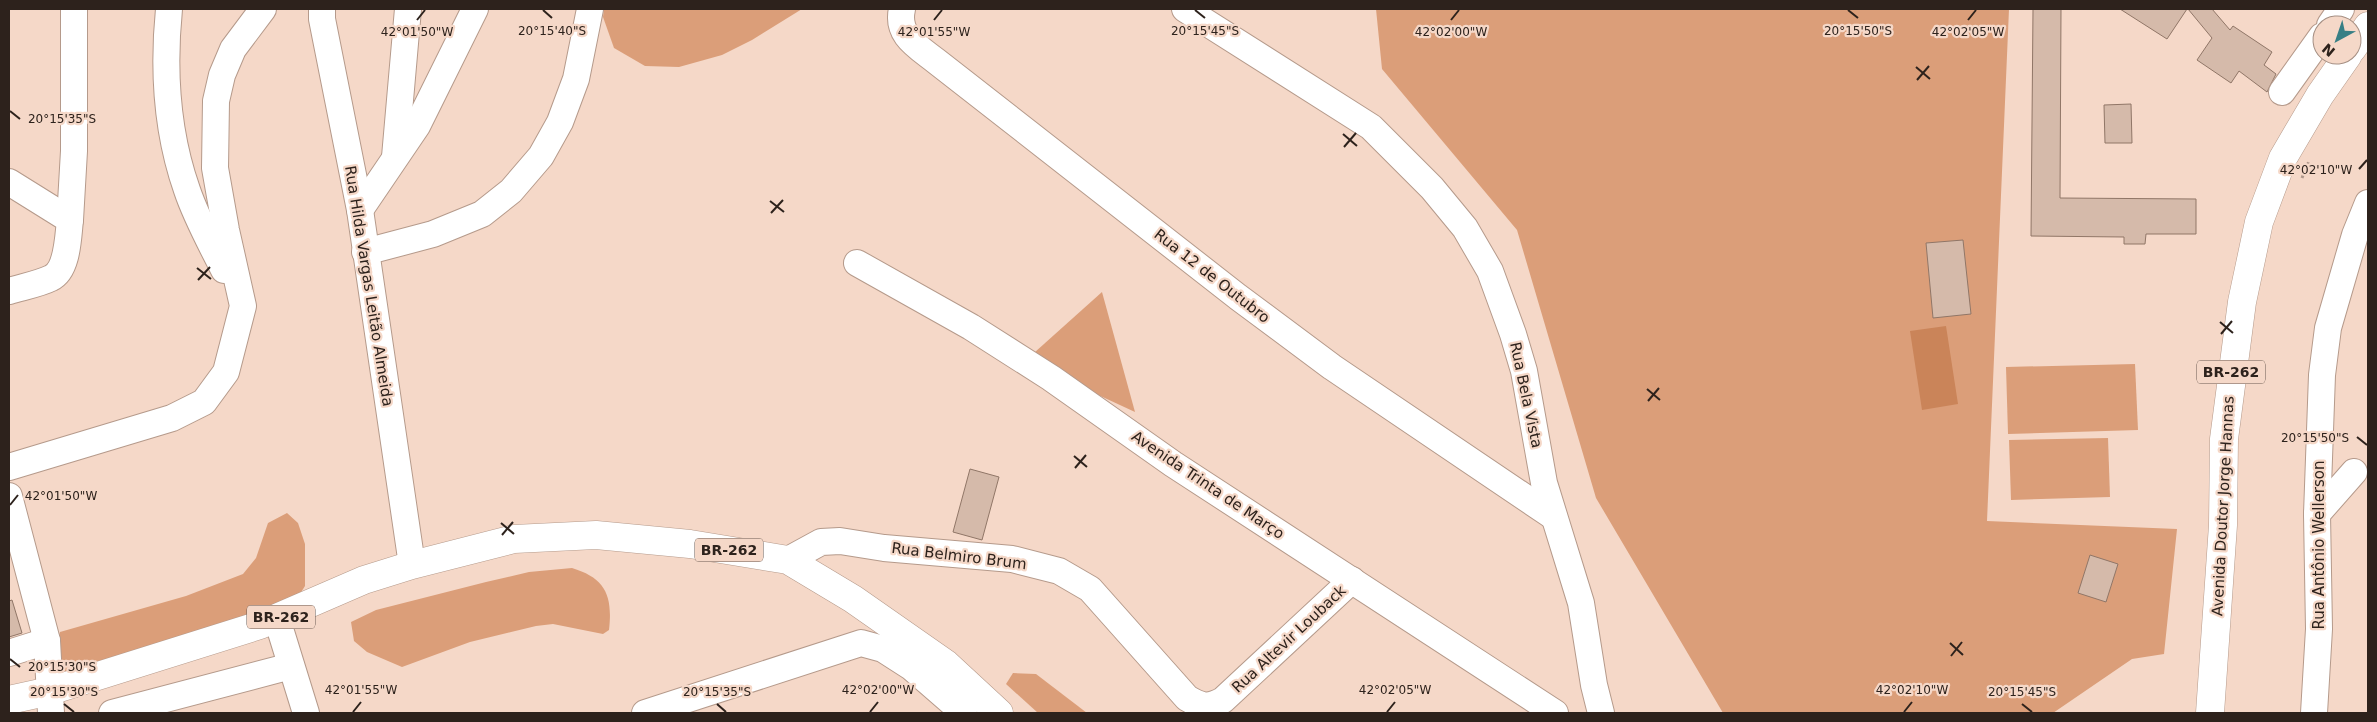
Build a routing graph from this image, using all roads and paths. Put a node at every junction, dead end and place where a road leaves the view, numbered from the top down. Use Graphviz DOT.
graph roads {
  1 [pos="74,9"];
  2 [pos="169,9"];
  3 [pos="263,9"];
  4 [pos="322,9"];
  5 [pos="408,9"];
  6 [pos="475,9"];
  7 [pos="590,9"];
  8 [pos="902,9"];
  9 [pos="1185,9"];
  10 [pos="2312,50"];
  11 [pos="2341,65"];
  12 [pos="2282,92"];
  13 [pos="395,158"];
  14 [pos="2310,159"];
  15 [pos="9,182"];
  16 [pos="2299,185"];
  17 [pos="2368,203"];
  18 [pos="360,210"];
  19 [pos="70,220"];
  20 [pos="365,252"];
  21 [pos="857,263"];
  22 [pos="9,291"];
  23 [pos="243,306"];
  24 [pos="2319,440"];
  25 [pos="9,467"];
  26 [pos="2361,472"];
  27 [pos="9,496"];
  28 [pos="2318,514"];
  29 [pos="1554,517"];
  30 [pos="788,560"];
  31 [pos="412,565"];
  32 [pos="1352,580"];
  33 [pos="277,619"];
  34 [pos="47,641"];
  35 [pos="9,653"];
  36 [pos="291,666"];
  37 [pos="9,700"];
  38 [pos="50,702"];
  39 [pos="1199,706"];
  40 [pos="112,713"];
  41 [pos="306,713"];
  42 [pos="645,713"];
  43 [pos="964,713"];
  44 [pos="998,713"];
  45 [pos="1555,713"];
  46 [pos="1600,713"];
  47 [pos="2210,713"];
  48 [pos="2314,713"];
  1 -- 19 [label="street"];
  2 -- 23 [label="street"];
  3 -- 23 [label="street"];
  4 -- 18 [label="street, Rua Hilda Vargas Leitão Almeida"];
  5 -- 13 [label="street"];
  6 -- 13 [label="street"];
  7 -- 20 [label="street"];
  8 -- 29 [label="street, Rua 12 de Outubro"];
  9 -- 29 [label="street, Rua Bela Vista"];
  10 -- 12 [label="street"];
  11 -- 47 [label="highway, Avenida Doutor Jorge Hannas / BR-262"];
  13 -- 18 [label="street"];
  14 -- 16 [label="path"];
  15 -- 19 [label="street"];
  17 -- 24 [label="street, Rua Antônio Wellerson"];
  18 -- 20 [label="street, Rua Hilda Vargas Leitão Almeida"];
  19 -- 22 [label="street"];
  20 -- 31 [label="street, Rua Hilda Vargas Leitão Almeida"];
  21 -- 32 [label="street, Avenida Trinta de Março"];
  23 -- 25 [label="street"];
  24 -- 26 [label="street"];
  24 -- 28 [label="street, Rua Antônio Wellerson"];
  26 -- 28 [label="street"];
  27 -- 34 [label="street"];
  28 -- 48 [label="street, Rua Antônio Wellerson"];
  29 -- 46 [label="street, Rua Bela Vista"];
  30 -- 31 [label="highway, BR-262"];
  30 -- 39 [label="street, Rua Belmiro Brum"];
  30 -- 44 [label="highway, BR-262"];
  31 -- 33 [label="highway, BR-262"];
  32 -- 39 [label="street, Rua Altevir Louback"];
  32 -- 45 [label="street, Avenida Trinta de Março"];
  33 -- 36 [label="street"];
  33 -- 38 [label="highway, BR-262"];
  34 -- 35 [label="street"];
  34 -- 38 [label="street"];
  36 -- 40 [label="street"];
  36 -- 41 [label="street"];
  37 -- 38 [label="highway, BR-262"];
  42 -- 43 [label="street"];
}
